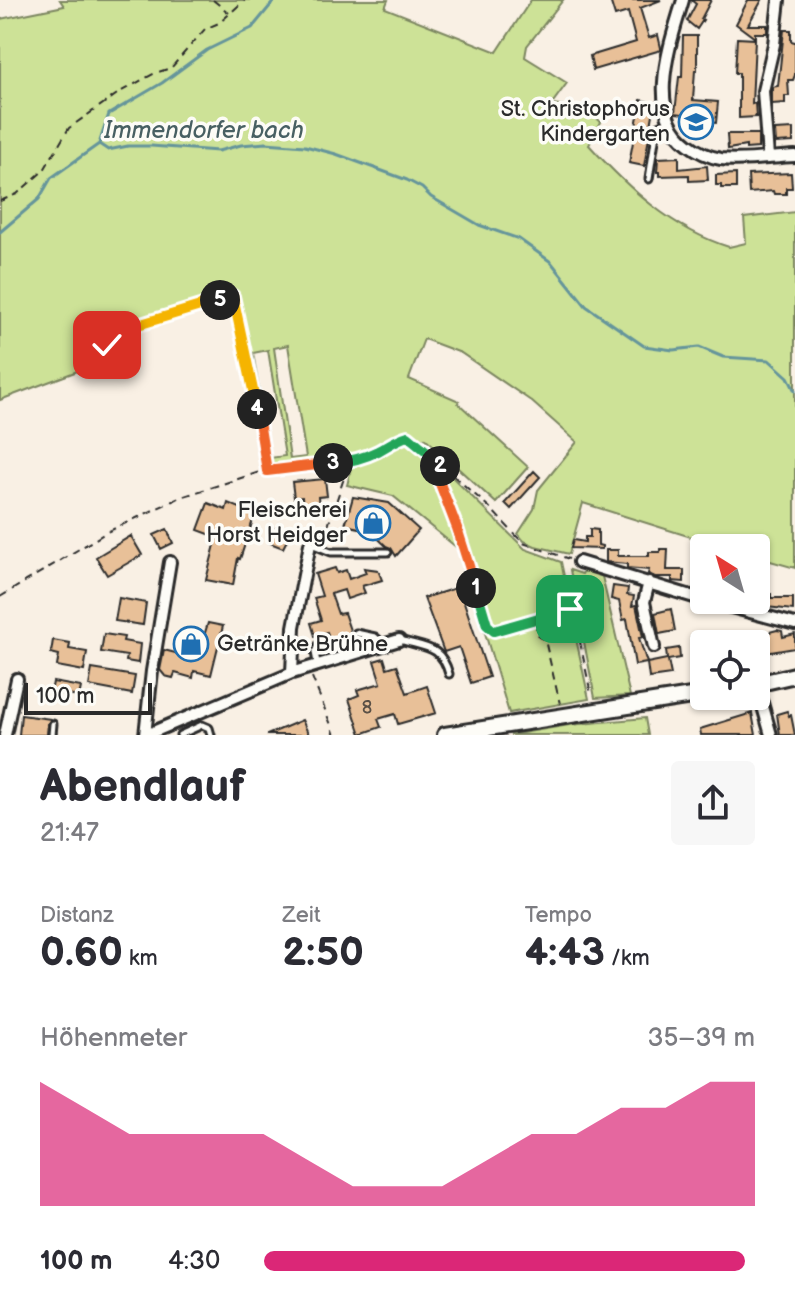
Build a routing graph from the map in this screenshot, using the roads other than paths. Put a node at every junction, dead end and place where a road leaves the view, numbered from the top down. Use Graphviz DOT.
graph roads {
  1 [pos="779,0"];
  2 [pos="681,1"];
  3 [pos="668,122"];
  4 [pos="795,156"];
  5 [pos="768,157"];
  6 [pos="649,179"];
  7 [pos="310,544"];
  8 [pos="388,552"];
  9 [pos="170,562"];
  10 [pos="579,562"];
  11 [pos="649,582"];
  12 [pos="690,595"];
  13 [pos="758,614"];
  14 [pos="795,624"];
  15 [pos="356,633"];
  16 [pos="399,640"];
  17 [pos="320,643"];
  18 [pos="384,644"];
  19 [pos="654,647"];
  20 [pos="313,665"];
  21 [pos="292,673"];
  22 [pos="449,674"];
  23 [pos="795,675"];
  24 [pos="17,679"];
  25 [pos="770,681"];
  26 [pos="690,696"];
  27 [pos="764,710"];
  28 [pos="563,718"];
  29 [pos="53,724"];
  30 [pos="169,730"];
  31 [pos="467,733"];
  32 [pos="5,735"];
  33 [pos="52,735"];
  34 [pos="145,735"];
  35 [pos="180,735"];
  36 [pos="211,735"];
  37 [pos="445,735"];
  38 [pos="490,735"];
  39 [pos="771,735"];
  1 -- 5 [label="street"];
  2 -- 3 [label="street"];
  3 -- 5 [label="street"];
  3 -- 6 [label="lane"];
  4 -- 5 [label="street"];
  7 -- 8 [label="lane"];
  7 -- 21 [label="street"];
  9 -- 34 [label="street"];
  10 -- 11 [label="street"];
  11 -- 12 [label="street"];
  11 -- 19 [label="street"];
  13 -- 14 [label="street"];
  15 -- 18 [label="lane"];
  16 -- 18 [label="street"];
  16 -- 22 [label="lane"];
  17 -- 20 [label="lane"];
  18 -- 20 [label="street"];
  20 -- 21 [label="street"];
  21 -- 30 [label="street"];
  23 -- 25 [label="main road"];
  24 -- 32 [label="street"];
  26 -- 28 [label="main road"];
  27 -- 39 [label="street"];
  28 -- 31 [label="main road"];
  28 -- 38 [label="main road"];
  29 -- 33 [label="lane"];
  30 -- 34 [label="street"];
  31 -- 37 [label="main road"];
  35 -- 36 [label="lane"];
}
